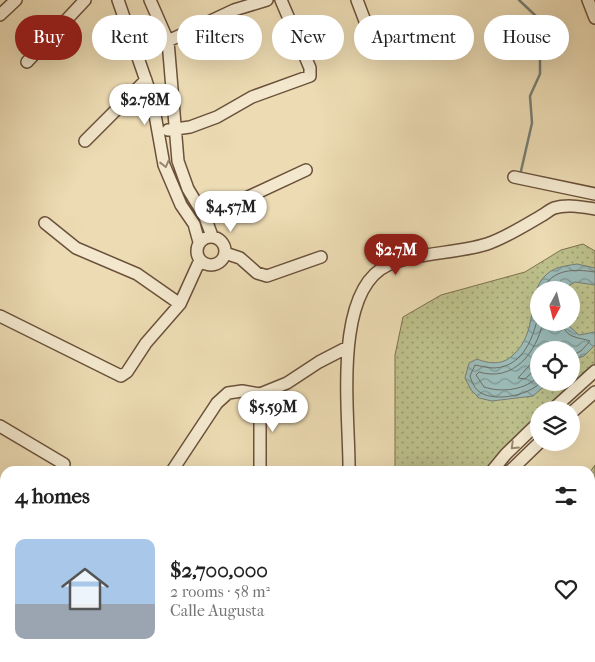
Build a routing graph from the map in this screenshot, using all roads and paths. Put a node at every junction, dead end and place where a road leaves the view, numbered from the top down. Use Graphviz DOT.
graph roads {
  1 [pos="16,0"];
  2 [pos="85,0"];
  3 [pos="118,0"];
  4 [pos="150,0"];
  5 [pos="267,0"];
  6 [pos="281,0"];
  7 [pos="357,0"];
  8 [pos="588,0"];
  9 [pos="0,15"];
  10 [pos="363,15"];
  11 [pos="595,18"];
  12 [pos="168,41"];
  13 [pos="27,62"];
  14 [pos="146,80"];
  15 [pos="174,129"];
  16 [pos="159,131"];
  17 [pos="85,141"];
  18 [pos="306,170"];
  19 [pos="514,177"];
  20 [pos="595,194"];
  21 [pos="595,209"];
  22 [pos="205,217"];
  23 [pos="45,223"];
  24 [pos="212,236"];
  25 [pos="199,242"];
  26 [pos="225,252"];
  27 [pos="321,257"];
  28 [pos="200,260"];
  29 [pos="180,304"];
  30 [pos="0,316"];
  31 [pos="348,347"];
  32 [pos="595,371"];
  33 [pos="595,392"];
  34 [pos="260,394"];
  35 [pos="562,401"];
  36 [pos="580,405"];
  37 [pos="0,426"];
  38 [pos="530,431"];
  39 [pos="531,451"];
  40 [pos="64,464"];
  41 [pos="175,466"];
  42 [pos="260,466"];
  43 [pos="349,466"];
  44 [pos="496,466"];
  45 [pos="515,466"];
  1 -- 9 [label="street"];
  2 -- 13 [label="street"];
  3 -- 14 [label="street"];
  4 -- 12 [label="street"];
  5 -- 12 [label="street"];
  6 -- 15 [label="street"];
  7 -- 10 [label="street"];
  8 -- 11 [label="street"];
  12 -- 15 [label="street"];
  14 -- 16 [label="street"];
  14 -- 17 [label="street"];
  15 -- 16 [label="street"];
  15 -- 22 [label="street"];
  16 -- 25 [label="street, one-way"];
  18 -- 22 [label="street"];
  19 -- 20 [label="street"];
  21 -- 31 [label="street"];
  22 -- 24 [label="street"];
  23 -- 29 [label="street"];
  24 -- 25 [label="street"];
  24 -- 26 [label="street"];
  25 -- 28 [label="street"];
  26 -- 27 [label="street"];
  26 -- 28 [label="street"];
  28 -- 29 [label="street"];
  29 -- 30 [label="street"];
  31 -- 34 [label="street"];
  31 -- 43 [label="street"];
  32 -- 35 [label="street"];
  33 -- 36 [label="street"];
  34 -- 41 [label="street"];
  34 -- 42 [label="street"];
  37 -- 40 [label="street"];
  38 -- 44 [label="street, one-way"];
  39 -- 45 [label="street"];
}
